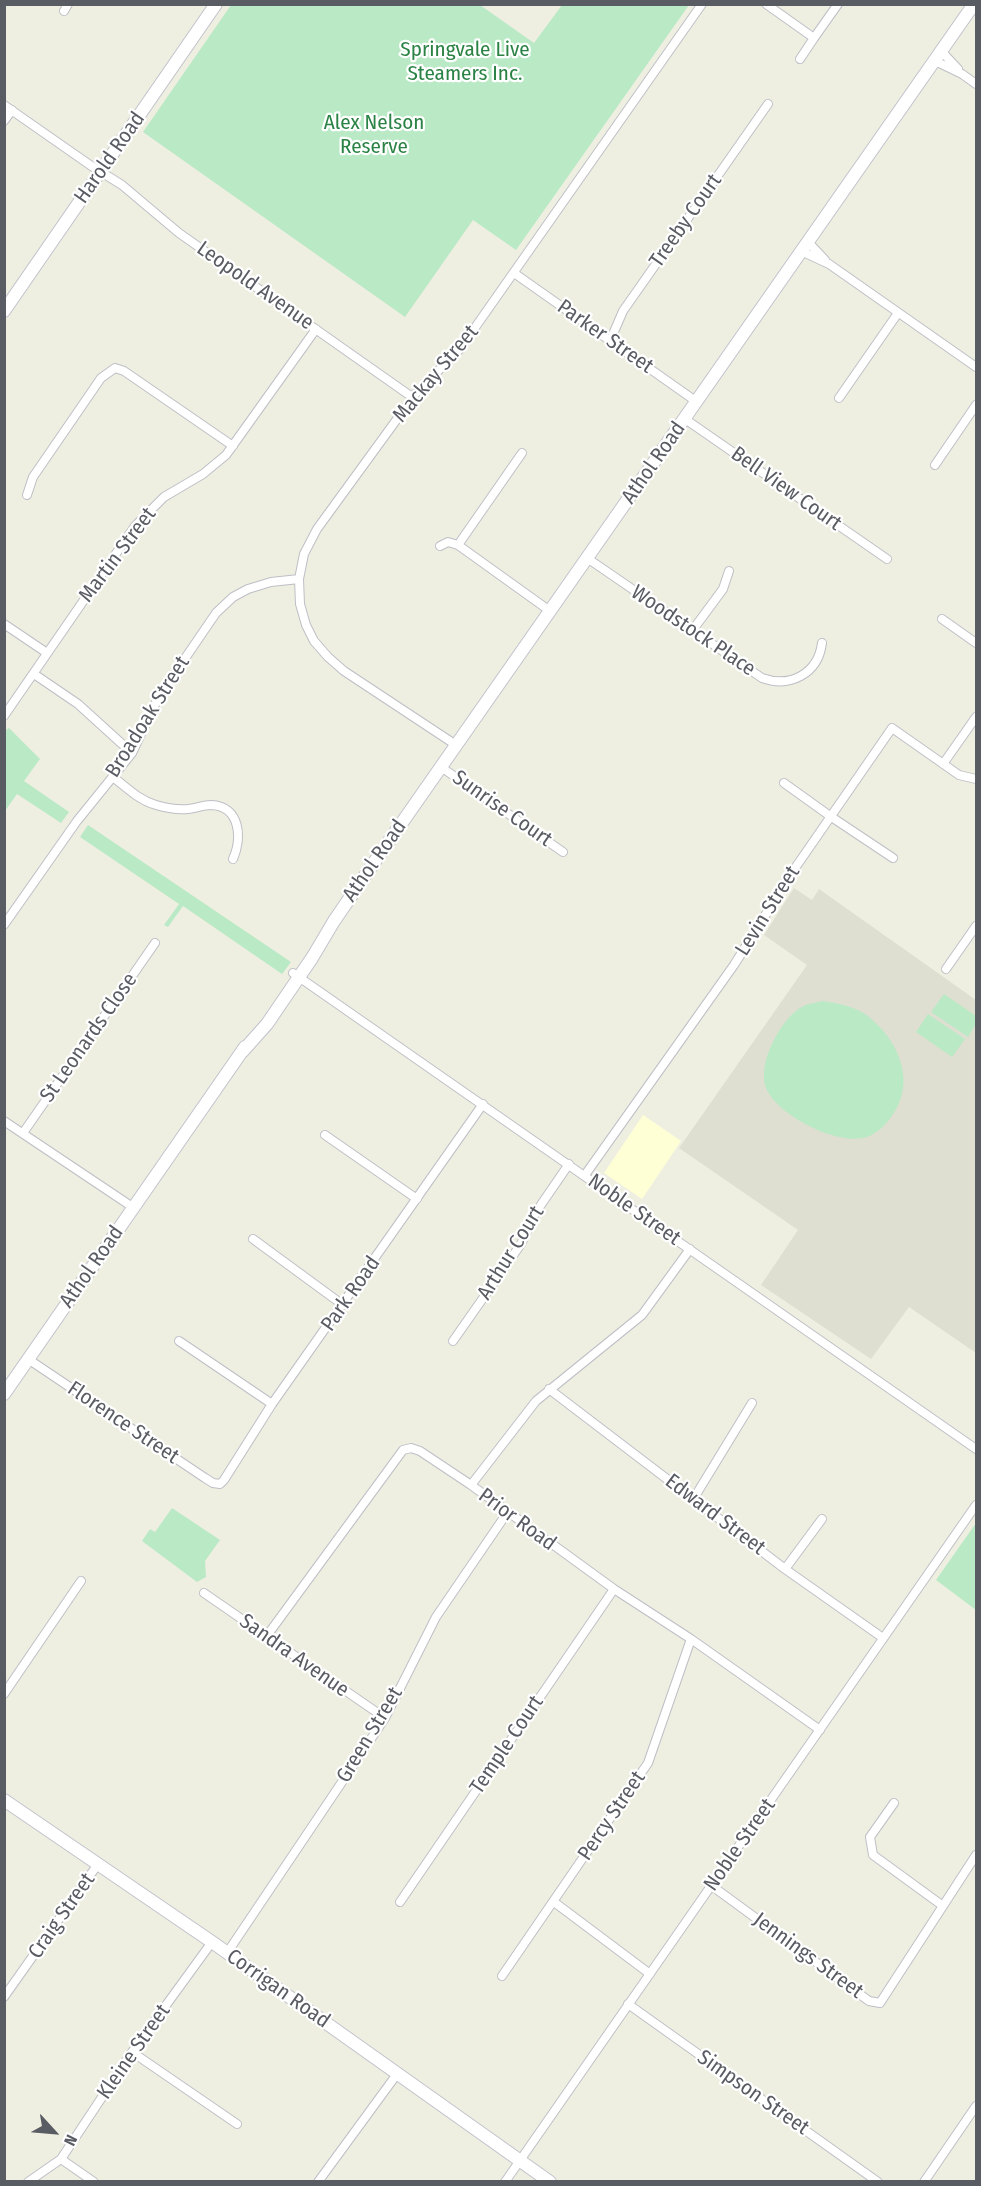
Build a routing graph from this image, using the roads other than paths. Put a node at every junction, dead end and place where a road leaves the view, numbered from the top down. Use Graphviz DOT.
graph roads {
  1 [pos="216,4"];
  2 [pos="702,4"];
  3 [pos="766,4"];
  4 [pos="838,4"];
  5 [pos="974,4"];
  6 [pos="814,38"];
  7 [pos="938,56"];
  8 [pos="800,59"];
  9 [pos="976,84"];
  10 [pos="768,104"];
  11 [pos="8,108"];
  12 [pos="4,121"];
  13 [pos="101,171"];
  14 [pos="804,247"];
  15 [pos="514,273"];
  16 [pos="4,311"];
  17 [pos="898,313"];
  18 [pos="316,329"];
  19 [pos="610,341"];
  20 [pos="976,367"];
  21 [pos="412,397"];
  22 [pos="839,398"];
  23 [pos="697,402"];
  24 [pos="976,405"];
  25 [pos="685,419"];
  26 [pos="233,446"];
  27 [pos="522,453"];
  28 [pos="935,465"];
  29 [pos="27,495"];
  30 [pos="458,545"];
  31 [pos="440,546"];
  32 [pos="587,558"];
  33 [pos="887,559"];
  34 [pos="729,571"];
  35 [pos="299,579"];
  36 [pos="550,611"];
  37 [pos="942,619"];
  38 [pos="4,624"];
  39 [pos="692,631"];
  40 [pos="822,643"];
  41 [pos="976,643"];
  42 [pos="47,653"];
  43 [pos="34,674"];
  44 [pos="4,716"];
  45 [pos="976,717"];
  46 [pos="456,745"];
  47 [pos="132,753"];
  48 [pos="943,764"];
  49 [pos="441,767"];
  50 [pos="113,777"];
  51 [pos="976,779"];
  52 [pos="784,783"];
  53 [pos="830,816"];
  54 [pos="563,852"];
  55 [pos="892,858"];
  56 [pos="233,859"];
  57 [pos="4,925"];
  58 [pos="976,926"];
  59 [pos="155,943"];
  60 [pos="946,969"];
  61 [pos="296,975"];
  62 [pos="483,1104"];
  63 [pos="4,1121"];
  64 [pos="23,1133"];
  65 [pos="325,1135"];
  66 [pos="569,1164"];
  67 [pos="585,1175"];
  68 [pos="417,1199"];
  69 [pos="134,1208"];
  70 [pos="253,1239"];
  71 [pos="690,1249"];
  72 [pos="343,1305"];
  73 [pos="179,1341"];
  74 [pos="453,1341"];
  75 [pos="28,1359"];
  76 [pos="7,1385"];
  77 [pos="549,1389"];
  78 [pos="753,1403"];
  79 [pos="272,1404"];
  80 [pos="976,1448"];
  81 [pos="220,1484"];
  82 [pos="471,1485"];
  83 [pos="694,1498"];
  84 [pos="976,1505"];
  85 [pos="507,1513"];
  86 [pos="822,1518"];
  87 [pos="785,1569"];
  88 [pos="81,1581"];
  89 [pos="614,1589"];
  90 [pos="204,1593"];
  91 [pos="266,1637"];
  92 [pos="883,1638"];
  93 [pos="691,1639"];
  94 [pos="4,1694"];
  95 [pos="385,1718"];
  96 [pos="820,1730"];
  97 [pos="4,1800"];
  98 [pos="894,1803"];
  99 [pos="976,1856"];
  100 [pos="98,1864"];
  101 [pos="712,1886"];
  102 [pos="400,1902"];
  103 [pos="554,1902"];
  104 [pos="943,1906"];
  105 [pos="212,1942"];
  106 [pos="227,1953"];
  107 [pos="650,1974"];
  108 [pos="502,1976"];
  109 [pos="4,1997"];
  110 [pos="628,2004"];
  111 [pos="132,2052"];
  112 [pos="397,2074"];
  113 [pos="976,2106"];
  114 [pos="237,2124"];
  115 [pos="61,2159"];
  116 [pos="520,2160"];
  117 [pos="28,2181"];
  118 [pos="94,2181"];
  119 [pos="318,2181"];
  120 [pos="505,2181"];
  121 [pos="550,2181"];
  122 [pos="878,2181"];
  123 [pos="924,2181"];
  1 -- 13 [label="main road, Harold Road"];
  2 -- 15 [label="street, Mackay Street"];
  3 -- 6 [label="street"];
  4 -- 6 [label="street"];
  5 -- 7 [label="main road, Athol Road"];
  6 -- 8 [label="street"];
  7 -- 9 [label="street"];
  7 -- 14 [label="main road, Athol Road"];
  10 -- 19 [label="street, Treeby Court"];
  11 -- 12 [label="street"];
  11 -- 13 [label="street, Leopold Avenue"];
  13 -- 16 [label="main road, Harold Road"];
  13 -- 18 [label="street, Leopold Avenue"];
  14 -- 17 [label="street"];
  14 -- 23 [label="main road, Athol Road"];
  15 -- 19 [label="street, Parker Street"];
  15 -- 21 [label="street, Mackay Street"];
  17 -- 20 [label="street"];
  17 -- 22 [label="street"];
  18 -- 21 [label="street, Leopold Avenue"];
  18 -- 26 [label="street, Martin Street"];
  19 -- 23 [label="street, Parker Street"];
  21 -- 35 [label="street, Mackay Street"];
  23 -- 25 [label="main road, Athol Road"];
  24 -- 28 [label="street"];
  25 -- 32 [label="main road, Athol Road"];
  25 -- 33 [label="street, Bell View Court"];
  26 -- 29 [label="street"];
  26 -- 42 [label="street, Martin Street"];
  27 -- 30 [label="street"];
  30 -- 31 [label="street"];
  30 -- 36 [label="street"];
  32 -- 36 [label="main road, Athol Road"];
  32 -- 39 [label="street, Woodstock Place"];
  34 -- 39 [label="street"];
  35 -- 46 [label="street, Mackay Street"];
  35 -- 47 [label="street, Broadoak Street"];
  36 -- 46 [label="main road, Athol Road"];
  37 -- 41 [label="street"];
  38 -- 42 [label="street"];
  39 -- 40 [label="street, Woodstock Place"];
  42 -- 43 [label="street, Martin Street"];
  43 -- 44 [label="street, Martin Street"];
  43 -- 47 [label="street"];
  45 -- 48 [label="street"];
  46 -- 49 [label="main road, Athol Road"];
  47 -- 50 [label="street, Broadoak Street"];
  48 -- 51 [label="street, Levin Street"];
  48 -- 53 [label="street, Levin Street"];
  49 -- 54 [label="street, Sunrise Court"];
  49 -- 61 [label="main road, Athol Road"];
  50 -- 56 [label="street"];
  50 -- 57 [label="street, Broadoak Street"];
  52 -- 53 [label="street"];
  53 -- 55 [label="street"];
  53 -- 67 [label="street, Levin Street"];
  58 -- 60 [label="street"];
  59 -- 64 [label="street, St Leonards Close"];
  61 -- 62 [label="street, Noble Street"];
  61 -- 69 [label="main road, Athol Road"];
  62 -- 66 [label="street, Noble Street"];
  62 -- 68 [label="street, Park Road"];
  63 -- 64 [label="street"];
  64 -- 69 [label="street"];
  65 -- 68 [label="street"];
  66 -- 67 [label="street, Noble Street"];
  66 -- 74 [label="street, Arthur Court"];
  67 -- 71 [label="street, Noble Street"];
  68 -- 72 [label="street, Park Road"];
  69 -- 75 [label="main road, Athol Road"];
  70 -- 72 [label="street"];
  71 -- 77 [label="street"];
  71 -- 80 [label="street, Noble Street"];
  72 -- 79 [label="street, Park Road"];
  73 -- 79 [label="street"];
  75 -- 76 [label="main road, Athol Road"];
  75 -- 81 [label="street, Florence Street"];
  77 -- 82 [label="street"];
  77 -- 83 [label="street, Edward Street"];
  78 -- 83 [label="street"];
  79 -- 81 [label="street, Park Road"];
  82 -- 85 [label="street, Prior Road"];
  82 -- 91 [label="street, Prior Road"];
  83 -- 87 [label="street, Edward Street"];
  84 -- 92 [label="street, Noble Street"];
  85 -- 89 [label="street, Prior Road"];
  85 -- 95 [label="street, Green Street"];
  86 -- 87 [label="street"];
  87 -- 92 [label="street, Edward Street"];
  88 -- 94 [label="street"];
  89 -- 93 [label="street, Prior Road"];
  89 -- 102 [label="street, Temple Court"];
  90 -- 91 [label="street, Sandra Avenue"];
  91 -- 95 [label="street, Sandra Avenue"];
  92 -- 96 [label="street, Noble Street"];
  93 -- 96 [label="street, Prior Road"];
  93 -- 103 [label="street, Percy Street"];
  95 -- 106 [label="street, Green Street"];
  96 -- 101 [label="street, Noble Street"];
  97 -- 100 [label="main road, Corrigan Road"];
  98 -- 104 [label="street"];
  99 -- 104 [label="street, Jennings Street"];
  100 -- 105 [label="main road, Corrigan Road"];
  100 -- 109 [label="street, Craig Street"];
  101 -- 104 [label="street, Jennings Street"];
  101 -- 107 [label="street, Noble Street"];
  103 -- 107 [label="street"];
  103 -- 108 [label="street, Percy Street"];
  105 -- 106 [label="main road, Corrigan Road"];
  105 -- 111 [label="street, Kleine Street"];
  106 -- 112 [label="main road, Corrigan Road"];
  107 -- 110 [label="street, Noble Street"];
  110 -- 116 [label="street, Noble Street"];
  110 -- 122 [label="street, Simpson Street"];
  111 -- 114 [label="street"];
  111 -- 115 [label="street, Kleine Street"];
  112 -- 116 [label="main road, Corrigan Road"];
  112 -- 119 [label="street"];
  113 -- 123 [label="street"];
  115 -- 117 [label="street, Kleine Street"];
  115 -- 118 [label="street"];
  116 -- 120 [label="street, Noble Street"];
  116 -- 121 [label="main road, Corrigan Road"];
}
